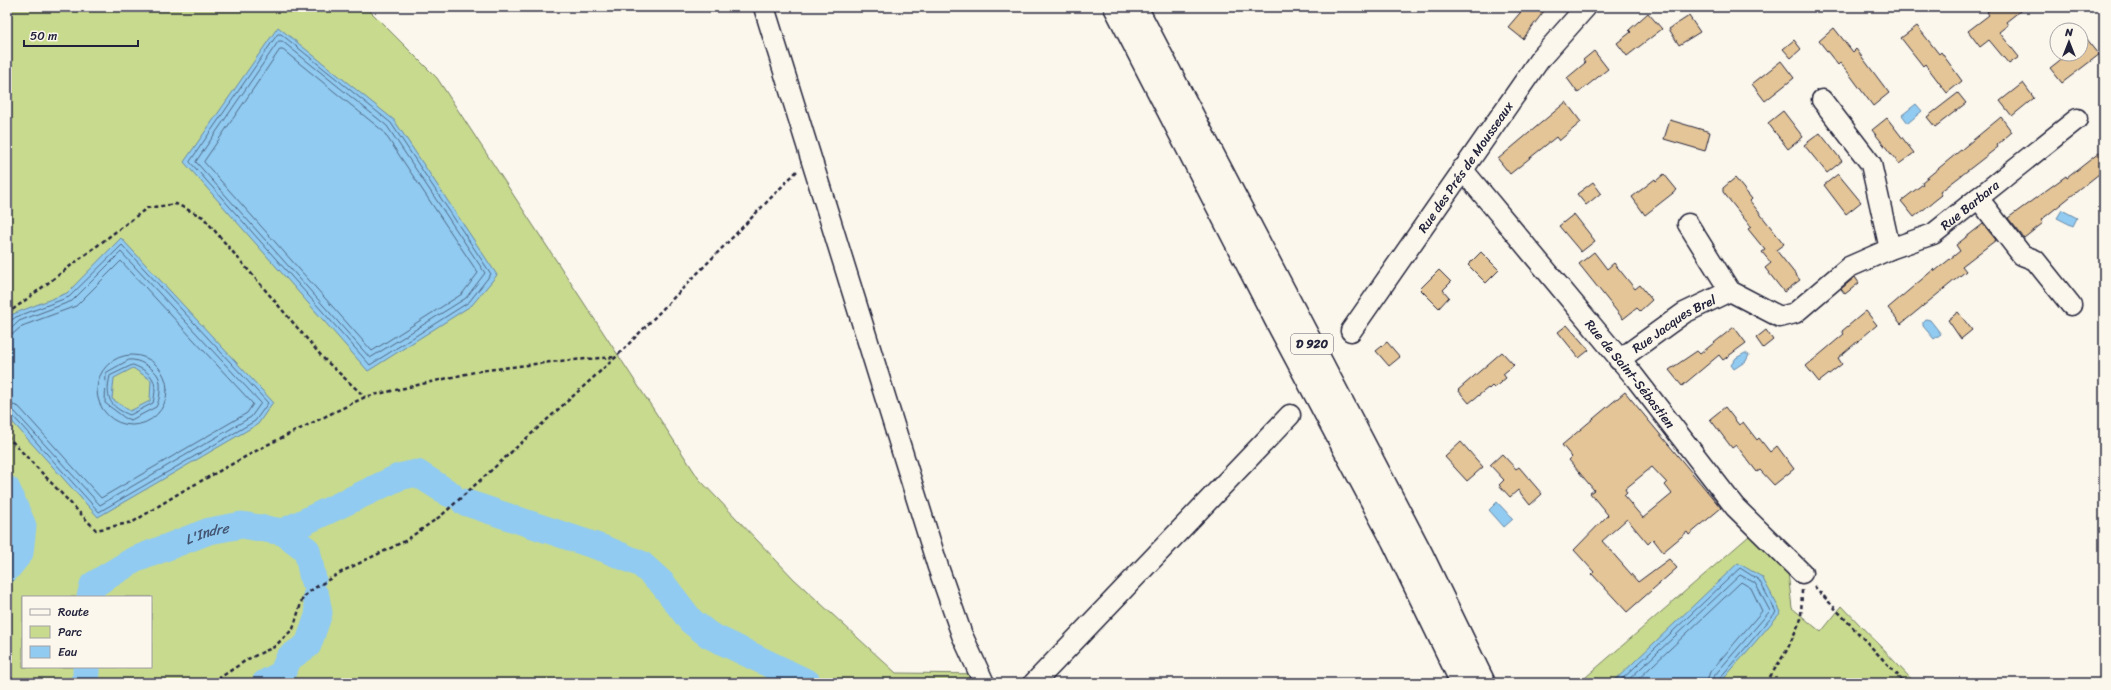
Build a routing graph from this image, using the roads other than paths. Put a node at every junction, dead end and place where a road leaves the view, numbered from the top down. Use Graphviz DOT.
graph roads {
  1 [pos="764,7"];
  2 [pos="1115,7"];
  3 [pos="1136,7"];
  4 [pos="1586,7"];
  5 [pos="1822,100"];
  6 [pos="2077,120"];
  7 [pos="1462,170"];
  8 [pos="1978,198"];
  9 [pos="1688,224"];
  10 [pos="1890,249"];
  11 [pos="1849,267"];
  12 [pos="1730,291"];
  13 [pos="2071,305"];
  14 [pos="1351,331"];
  15 [pos="1619,360"];
  16 [pos="1290,414"];
  17 [pos="1802,573"];
  18 [pos="984,683"];
  19 [pos="1034,683"];
  20 [pos="1462,683"];
  21 [pos="1484,683"];
  1 -- 18 [label="street"];
  2 -- 20 [label="highway, D 920"];
  3 -- 21 [label="highway, D 920"];
  4 -- 7 [label="street, Rue des Prés de Mousseaux"];
  5 -- 10 [label="street"];
  6 -- 8 [label="street, Rue Barbara"];
  7 -- 14 [label="street, Rue des Prés de Mousseaux"];
  7 -- 15 [label="street, Rue de Saint-Sébastien"];
  8 -- 10 [label="street, Rue Barbara"];
  8 -- 13 [label="street"];
  9 -- 12 [label="street, Rue Jacques Brel"];
  10 -- 11 [label="street, Rue Barbara"];
  11 -- 12 [label="street, Rue Jacques Brel"];
  12 -- 15 [label="street, Rue Jacques Brel"];
  15 -- 17 [label="street, Rue de Saint-Sébastien"];
  16 -- 19 [label="street"];
}
